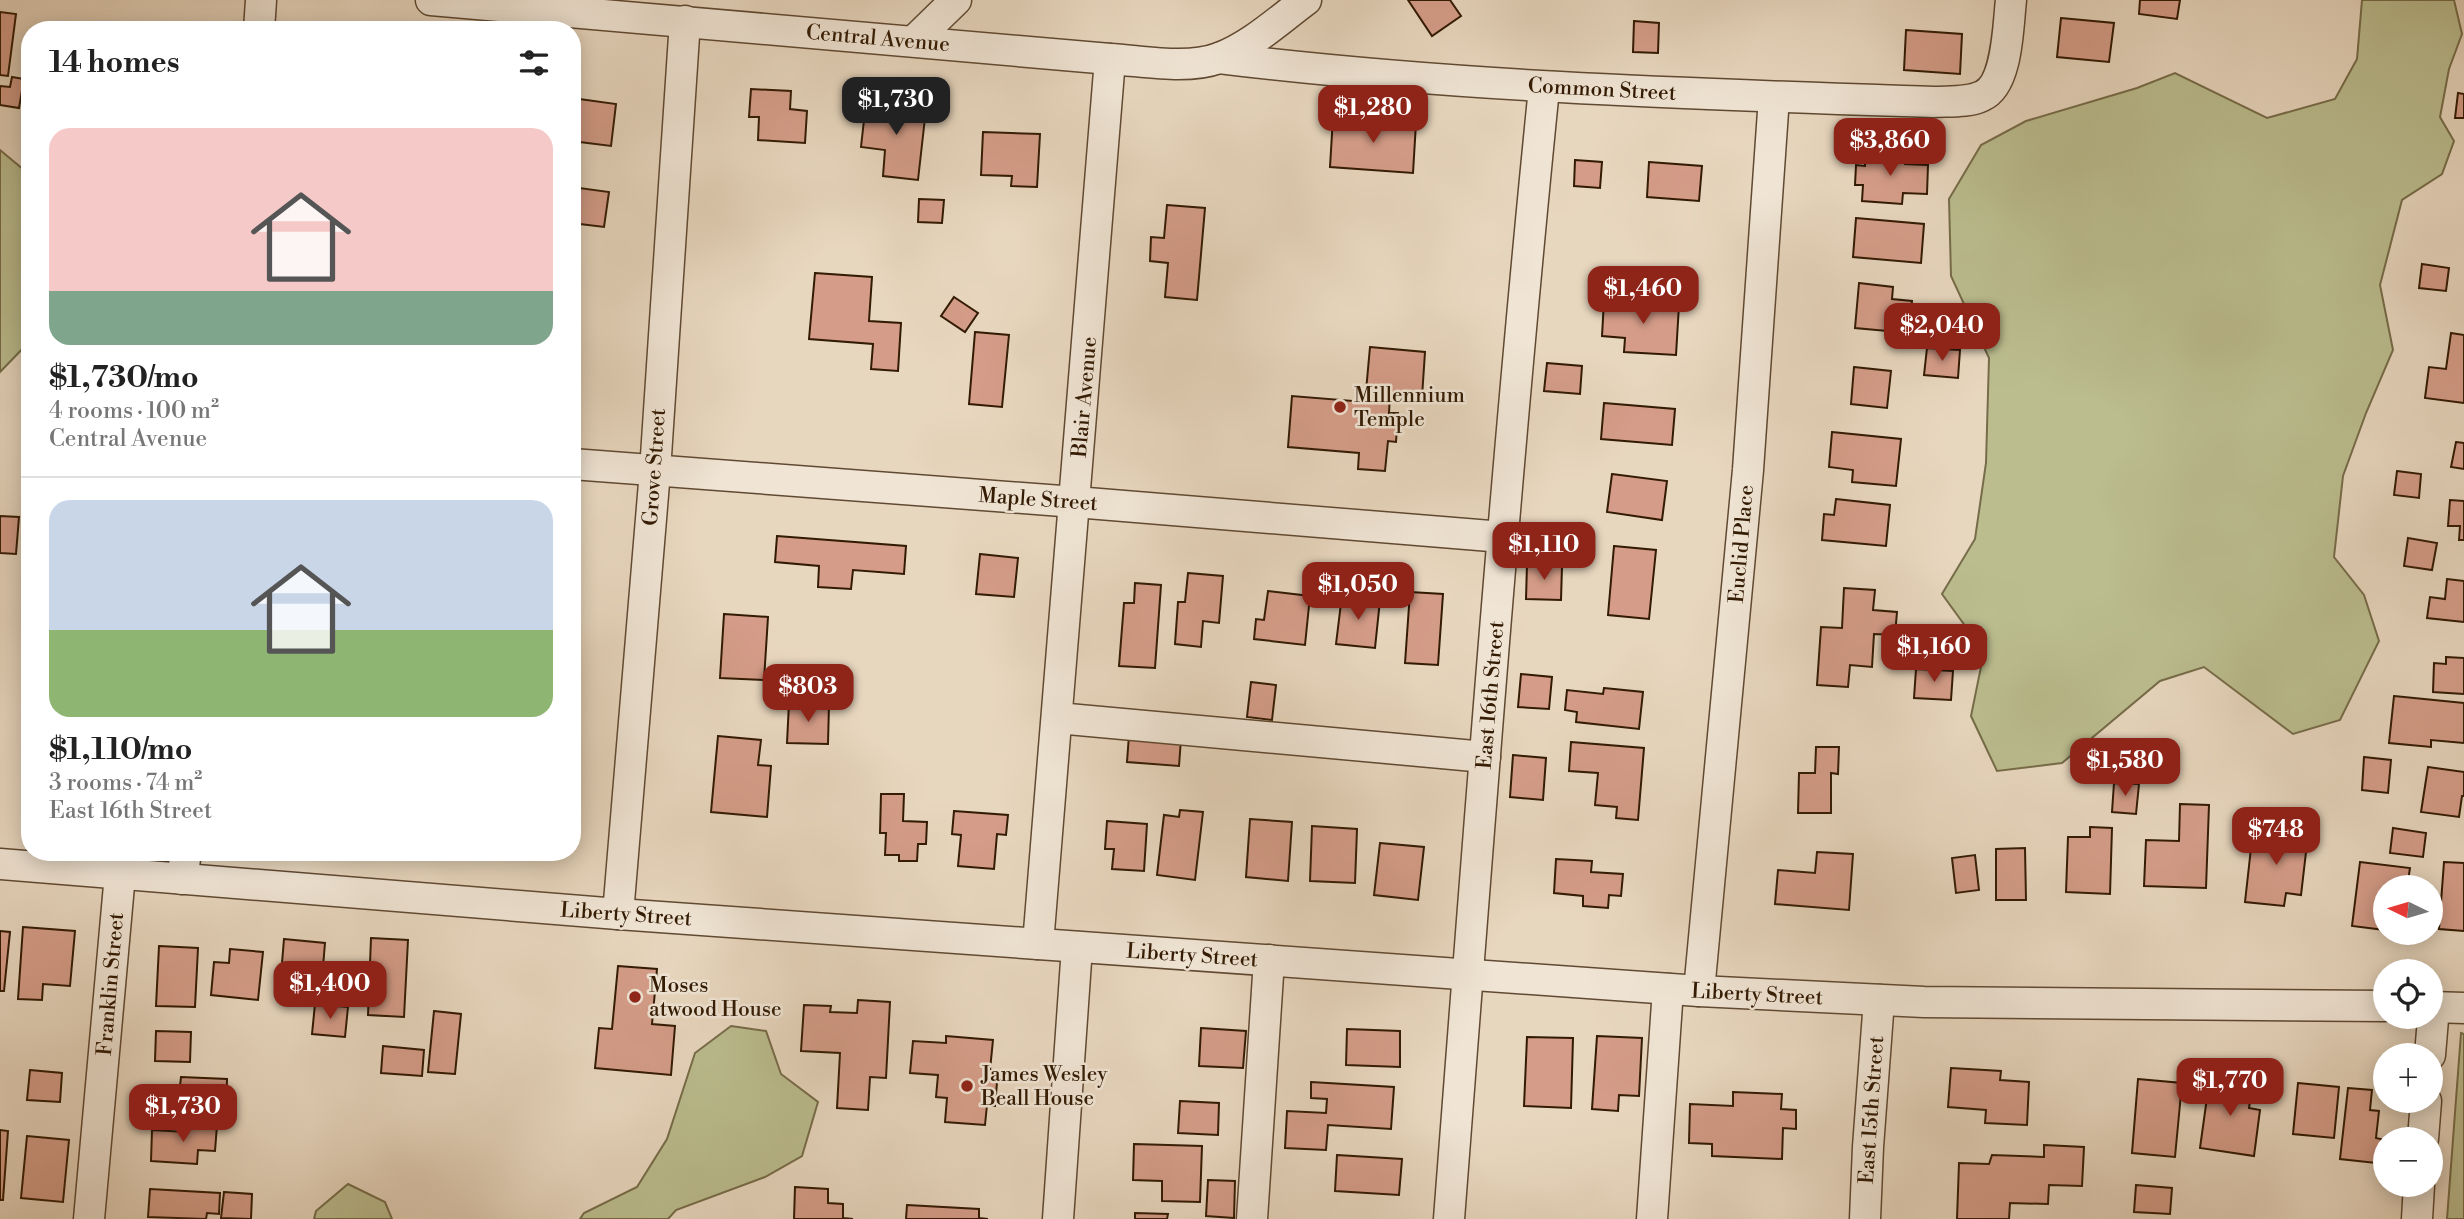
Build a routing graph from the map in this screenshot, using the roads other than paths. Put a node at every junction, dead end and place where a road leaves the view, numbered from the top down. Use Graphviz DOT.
graph roads {
  1 [pos="261,0"];
  2 [pos="431,0"];
  3 [pos="956,0"];
  4 [pos="1306,0"];
  5 [pos="2011,0"];
  6 [pos="499,3"];
  7 [pos="259,21"];
  8 [pos="685,21"];
  9 [pos="914,41"];
  10 [pos="1219,58"];
  11 [pos="1110,59"];
  12 [pos="1544,88"];
  13 [pos="1773,97"];
  14 [pos="581,465"];
  15 [pos="655,471"];
  16 [pos="1075,502"];
  17 [pos="1503,537"];
  18 [pos="1057,718"];
  19 [pos="1485,757"];
  20 [pos="0,864"];
  21 [pos="184,865"];
  22 [pos="120,874"];
  23 [pos="618,914"];
  24 [pos="1038,944"];
  25 [pos="1077,947"];
  26 [pos="1269,960"];
  27 [pos="1468,974"];
  28 [pos="1668,989"];
  29 [pos="1699,991"];
  30 [pos="1879,1000"];
  31 [pos="2373,1006"];
  32 [pos="2443,1007"];
  33 [pos="2464,1008"];
  34 [pos="2418,1197"];
  35 [pos="89,1219"];
  36 [pos="1058,1219"];
  37 [pos="1252,1219"];
  38 [pos="1448,1219"];
  39 [pos="1651,1219"];
  40 [pos="1865,1219"];
  41 [pos="2417,1219"];
  1 -- 7 [label="street"];
  2 -- 6 [label="street, Central Avenue"];
  3 -- 9 [label="street"];
  4 -- 10 [label="street, Central Avenue"];
  5 -- 13 [label="street, Common Street"];
  6 -- 8 [label="street, Central Avenue"];
  8 -- 9 [label="street, Central Avenue"];
  8 -- 15 [label="street, Grove Street"];
  9 -- 11 [label="street, Central Avenue"];
  10 -- 11 [label="street, Central Avenue"];
  10 -- 12 [label="street, Common Street"];
  11 -- 16 [label="street, Blair Avenue"];
  12 -- 13 [label="street, Common Street"];
  12 -- 17 [label="street, East 16th Street"];
  13 -- 29 [label="street, Euclid Place"];
  14 -- 15 [label="street, Maple Street"];
  15 -- 16 [label="street, Maple Street"];
  15 -- 23 [label="street, Grove Street"];
  16 -- 17 [label="street, Maple Street"];
  16 -- 18 [label="street, Blair Avenue"];
  17 -- 19 [label="street, East 16th Street"];
  18 -- 19 [label="street"];
  18 -- 24 [label="street, Blair Avenue"];
  19 -- 27 [label="street, East 16th Street"];
  20 -- 22 [label="street, Liberty Street"];
  21 -- 22 [label="street, Liberty Street"];
  21 -- 23 [label="street, Liberty Street"];
  22 -- 35 [label="street, Franklin Street"];
  23 -- 24 [label="street, Liberty Street"];
  24 -- 25 [label="street, Liberty Street"];
  25 -- 26 [label="street, Liberty Street"];
  25 -- 36 [label="street"];
  26 -- 27 [label="street, Liberty Street"];
  26 -- 37 [label="street"];
  27 -- 28 [label="street, Liberty Street"];
  27 -- 38 [label="street, East 16th Street"];
  28 -- 29 [label="street, Liberty Street"];
  28 -- 39 [label="street"];
  29 -- 30 [label="street, Liberty Street"];
  30 -- 31 [label="street, Liberty Street"];
  30 -- 40 [label="street, East 15th Street"];
  32 -- 33 [label="street"];
  34 -- 41 [label="street"];
}
